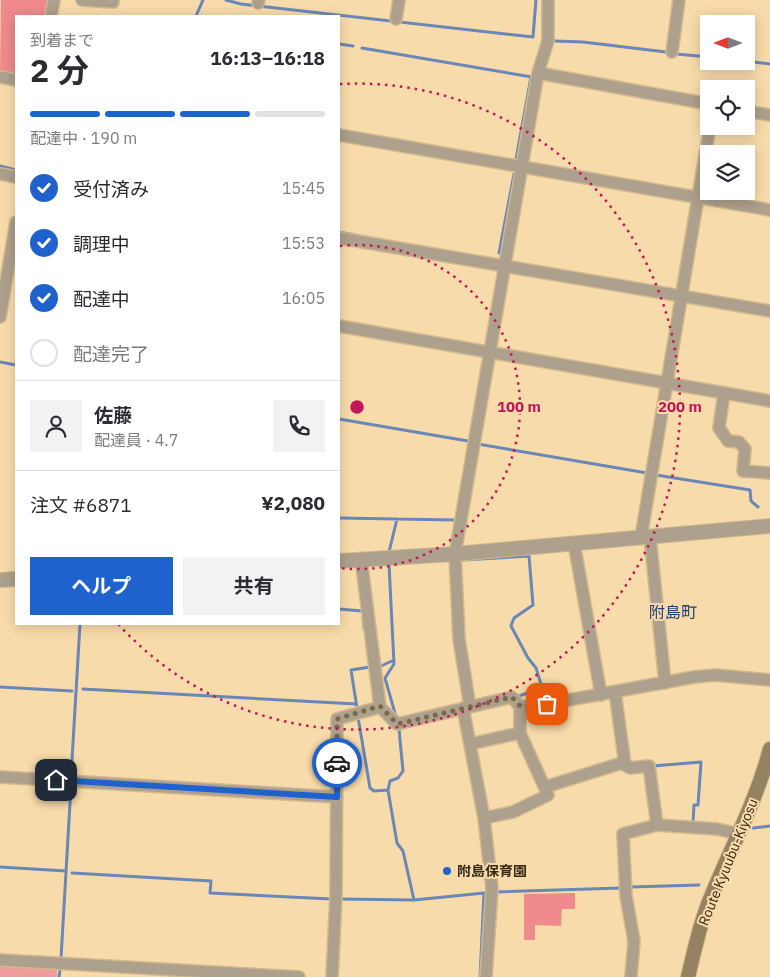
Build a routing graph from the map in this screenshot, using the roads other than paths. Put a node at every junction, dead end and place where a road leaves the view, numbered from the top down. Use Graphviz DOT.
graph roads {
  1 [pos="54,0"];
  2 [pos="82,0"];
  3 [pos="113,0"];
  4 [pos="398,0"];
  5 [pos="548,0"];
  6 [pos="679,0"];
  7 [pos="51,15"];
  8 [pos="396,19"];
  9 [pos="672,52"];
  10 [pos="538,74"];
  11 [pos="0,77"];
  12 [pos="15,80"];
  13 [pos="700,102"];
  14 [pos="755,112"];
  15 [pos="770,115"];
  16 [pos="340,135"];
  17 [pos="709,135"];
  18 [pos="522,167"];
  19 [pos="0,174"];
  20 [pos="15,177"];
  21 [pos="699,197"];
  22 [pos="770,210"];
  23 [pos="15,228"];
  24 [pos="340,238"];
  25 [pos="505,262"];
  26 [pos="8,272"];
  27 [pos="682,293"];
  28 [pos="770,311"];
  29 [pos="0,317"];
  30 [pos="340,326"];
  31 [pos="490,352"];
  32 [pos="666,382"];
  33 [pos="724,393"];
  34 [pos="770,401"];
  35 [pos="770,473"];
  36 [pos="770,526"];
  37 [pos="646,537"];
  38 [pos="574,543"];
  39 [pos="455,554"];
  40 [pos="361,559"];
  41 [pos="340,561"];
  42 [pos="15,579"];
  43 [pos="0,580"];
  44 [pos="770,680"];
  45 [pos="664,683"];
  46 [pos="615,692"];
  47 [pos="601,695"];
  48 [pos="380,706"];
  49 [pos="520,706"];
  50 [pos="467,708"];
  51 [pos="520,734"];
  52 [pos="470,744"];
  53 [pos="770,749"];
  54 [pos="625,762"];
  55 [pos="0,777"];
  56 [pos="767,779"];
  57 [pos="545,787"];
  58 [pos="337,797"];
  59 [pos="484,818"];
  60 [pos="657,825"];
  61 [pos="739,834"];
  62 [pos="0,960"];
  63 [pos="299,977"];
  64 [pos="332,977"];
  65 [pos="486,977"];
  66 [pos="631,977"];
  67 [pos="688,977"];
  1 -- 7 [label="street"];
  2 -- 3 [label="street"];
  4 -- 8 [label="street"];
  5 -- 10 [label="street"];
  6 -- 9 [label="street"];
  10 -- 13 [label="street"];
  10 -- 18 [label="street"];
  11 -- 12 [label="street"];
  14 -- 15 [label="street"];
  16 -- 18 [label="street"];
  17 -- 21 [label="street"];
  18 -- 21 [label="street"];
  18 -- 25 [label="street"];
  19 -- 20 [label="street"];
  21 -- 22 [label="street"];
  21 -- 27 [label="street"];
  23 -- 26 [label="street"];
  24 -- 25 [label="street"];
  25 -- 27 [label="street"];
  25 -- 31 [label="street"];
  26 -- 29 [label="street"];
  27 -- 28 [label="street"];
  27 -- 32 [label="street"];
  30 -- 31 [label="street"];
  31 -- 32 [label="street"];
  31 -- 39 [label="street"];
  32 -- 33 [label="street"];
  32 -- 37 [label="street"];
  33 -- 34 [label="street"];
  33 -- 35 [label="street"];
  36 -- 37 [label="street"];
  37 -- 38 [label="street"];
  37 -- 45 [label="street"];
  38 -- 39 [label="street"];
  38 -- 47 [label="street"];
  39 -- 40 [label="street"];
  39 -- 50 [label="street"];
  40 -- 41 [label="street"];
  40 -- 48 [label="street"];
  42 -- 43 [label="street"];
  44 -- 45 [label="street"];
  45 -- 46 [label="street"];
  46 -- 47 [label="street"];
  46 -- 54 [label="street"];
  47 -- 49 [label="street"];
  48 -- 50 [label="street"];
  48 -- 58 [label="street"];
  49 -- 50 [label="street"];
  49 -- 51 [label="street"];
  50 -- 52 [label="street"];
  51 -- 52 [label="street"];
  51 -- 57 [label="street"];
  52 -- 59 [label="street"];
  53 -- 56 [label="main road, Route Kyuubu-Kiyosu"];
  54 -- 57 [label="street"];
  54 -- 60 [label="street"];
  55 -- 58 [label="street"];
  56 -- 61 [label="main road, Route Kyuubu-Kiyosu"];
  57 -- 59 [label="street"];
  58 -- 64 [label="street"];
  59 -- 65 [label="street"];
  60 -- 61 [label="street"];
  60 -- 66 [label="street"];
  61 -- 67 [label="main road, Route Kyuubu-Kiyosu"];
  62 -- 63 [label="street"];
}
